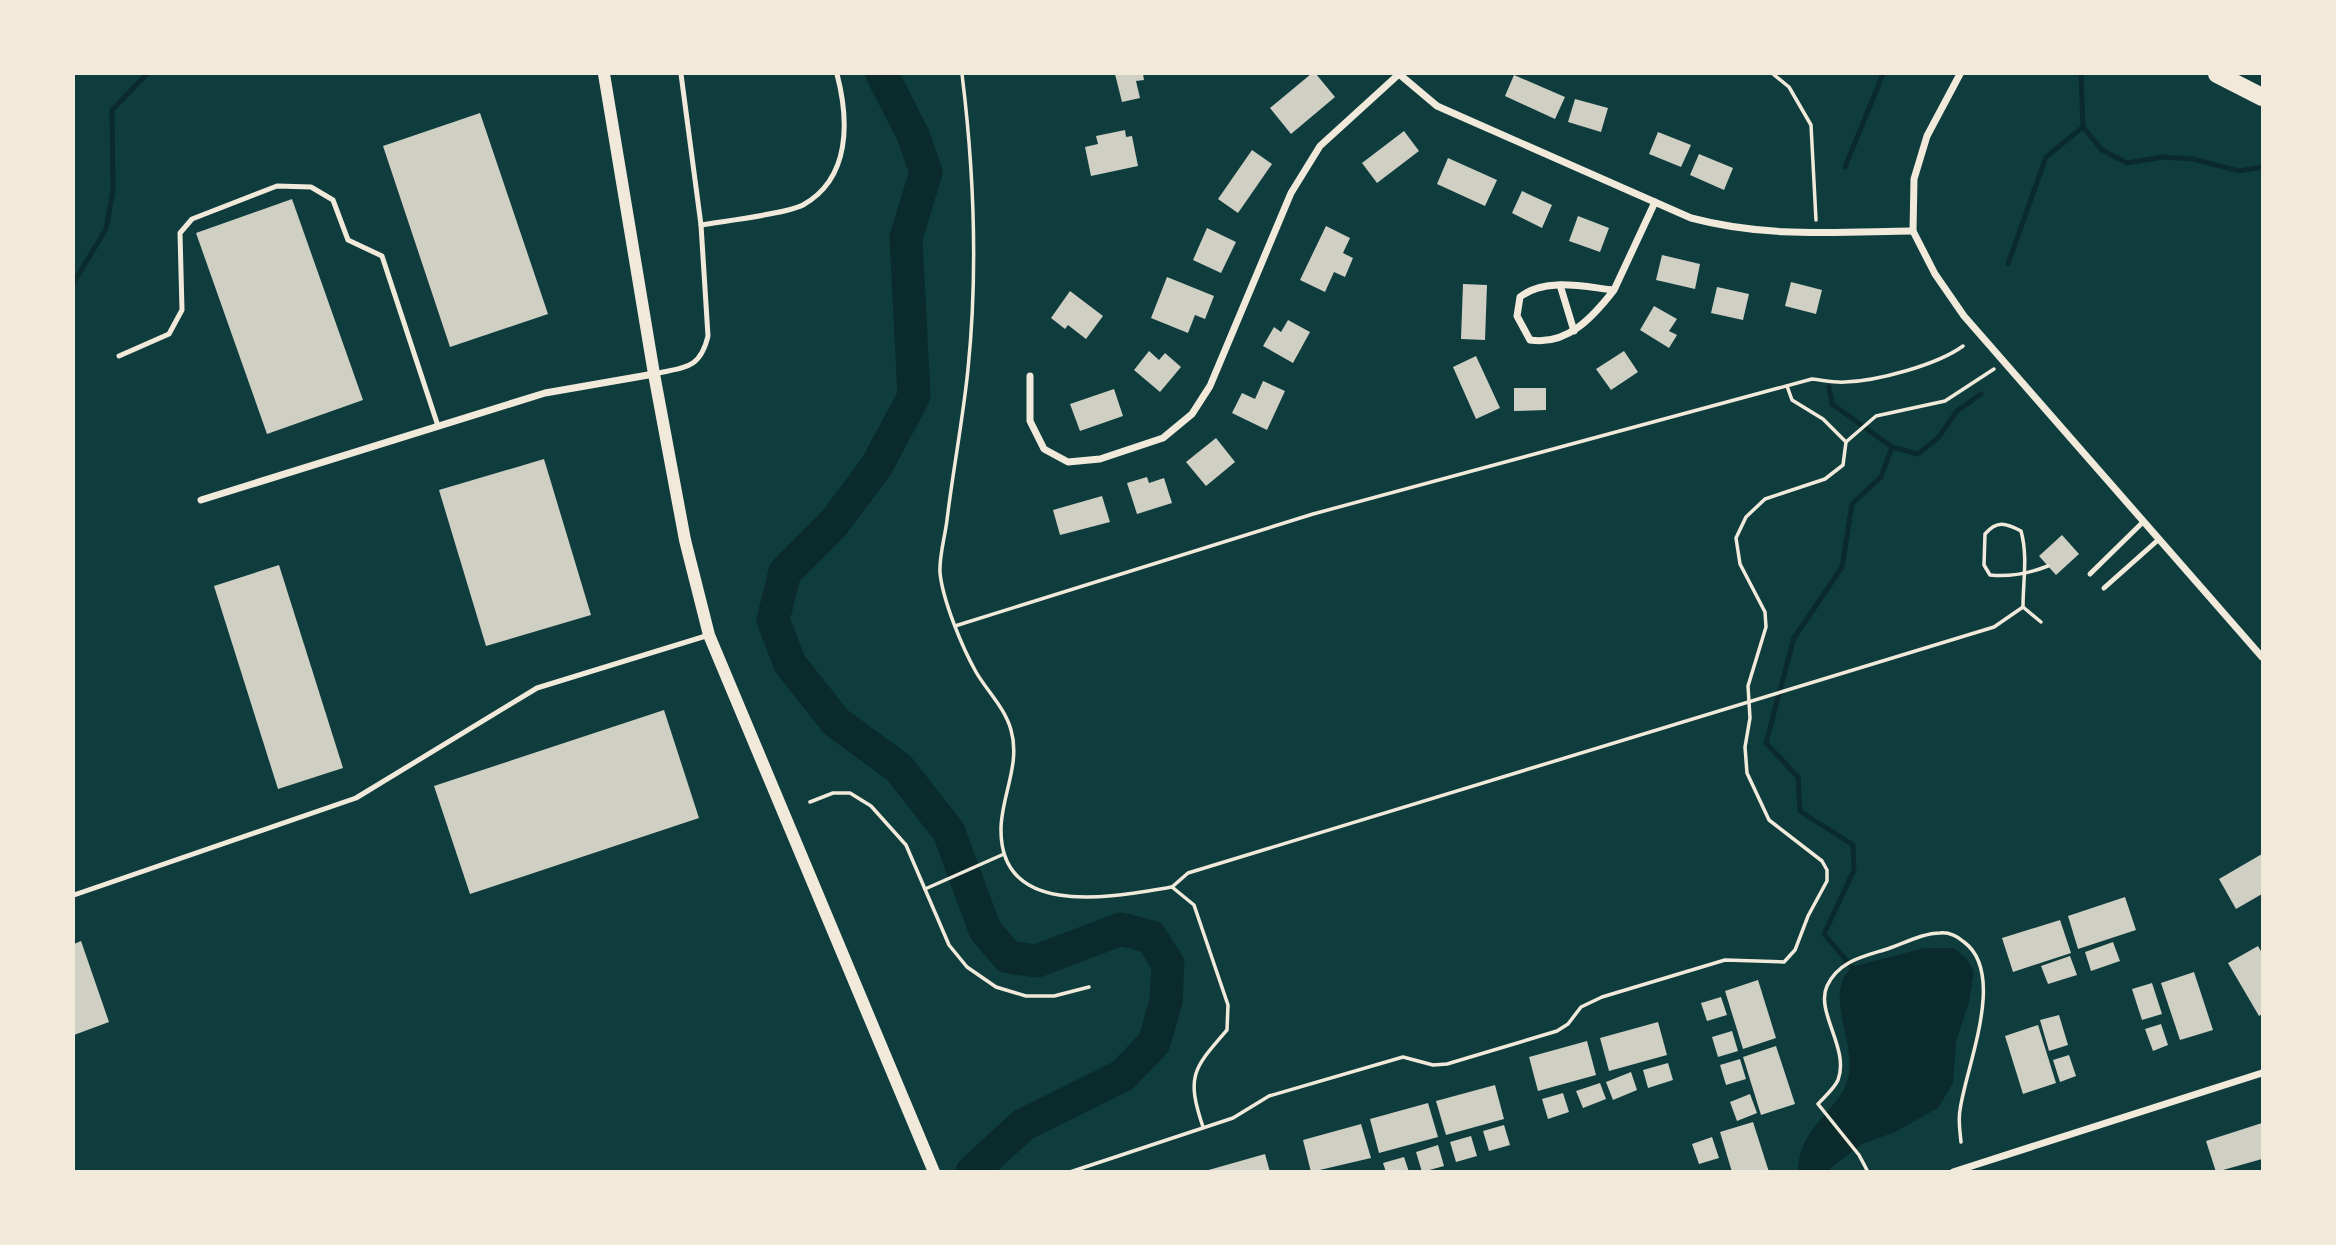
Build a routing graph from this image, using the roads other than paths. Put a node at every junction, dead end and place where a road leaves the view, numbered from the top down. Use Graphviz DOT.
graph roads {
  1 [pos="604,74"];
  2 [pos="681,74"];
  3 [pos="838,74"];
  4 [pos="1399,74"];
  5 [pos="1960,74"];
  6 [pos="2217,74"];
  7 [pos="2263,97"];
  8 [pos="1656,202"];
  9 [pos="701,225"];
  10 [pos="1913,230"];
  11 [pos="1560,285"];
  12 [pos="1614,290"];
  13 [pos="1574,331"];
  14 [pos="119,356"];
  15 [pos="654,374"];
  16 [pos="1030,376"];
  17 [pos="438,426"];
  18 [pos="201,500"];
  19 [pos="2143,522"];
  20 [pos="2158,540"];
  21 [pos="2090,574"];
  22 [pos="2104,588"];
  23 [pos="709,635"];
  24 [pos="2263,657"];
  25 [pos="74,895"];
  26 [pos="2263,1073"];
  27 [pos="934,1171"];
  28 [pos="1953,1171"];
  1 -- 15 [label="street"];
  2 -- 9 [label="lane"];
  3 -- 9 [label="lane"];
  4 -- 8 [label="street"];
  4 -- 16 [label="street"];
  5 -- 10 [label="street"];
  6 -- 7 [label="highway"];
  8 -- 10 [label="street"];
  8 -- 12 [label="street"];
  9 -- 15 [label="lane"];
  10 -- 19 [label="street"];
  11 -- 12 [label="street"];
  11 -- 13 [label="street"];
  11 -- 13 [label="street"];
  12 -- 13 [label="street"];
  14 -- 17 [label="lane"];
  15 -- 17 [label="street"];
  15 -- 23 [label="street"];
  17 -- 18 [label="street"];
  19 -- 20 [label="street"];
  19 -- 21 [label="lane"];
  20 -- 22 [label="lane"];
  20 -- 24 [label="street"];
  23 -- 25 [label="lane"];
  23 -- 27 [label="street"];
  26 -- 28 [label="street"];
}
